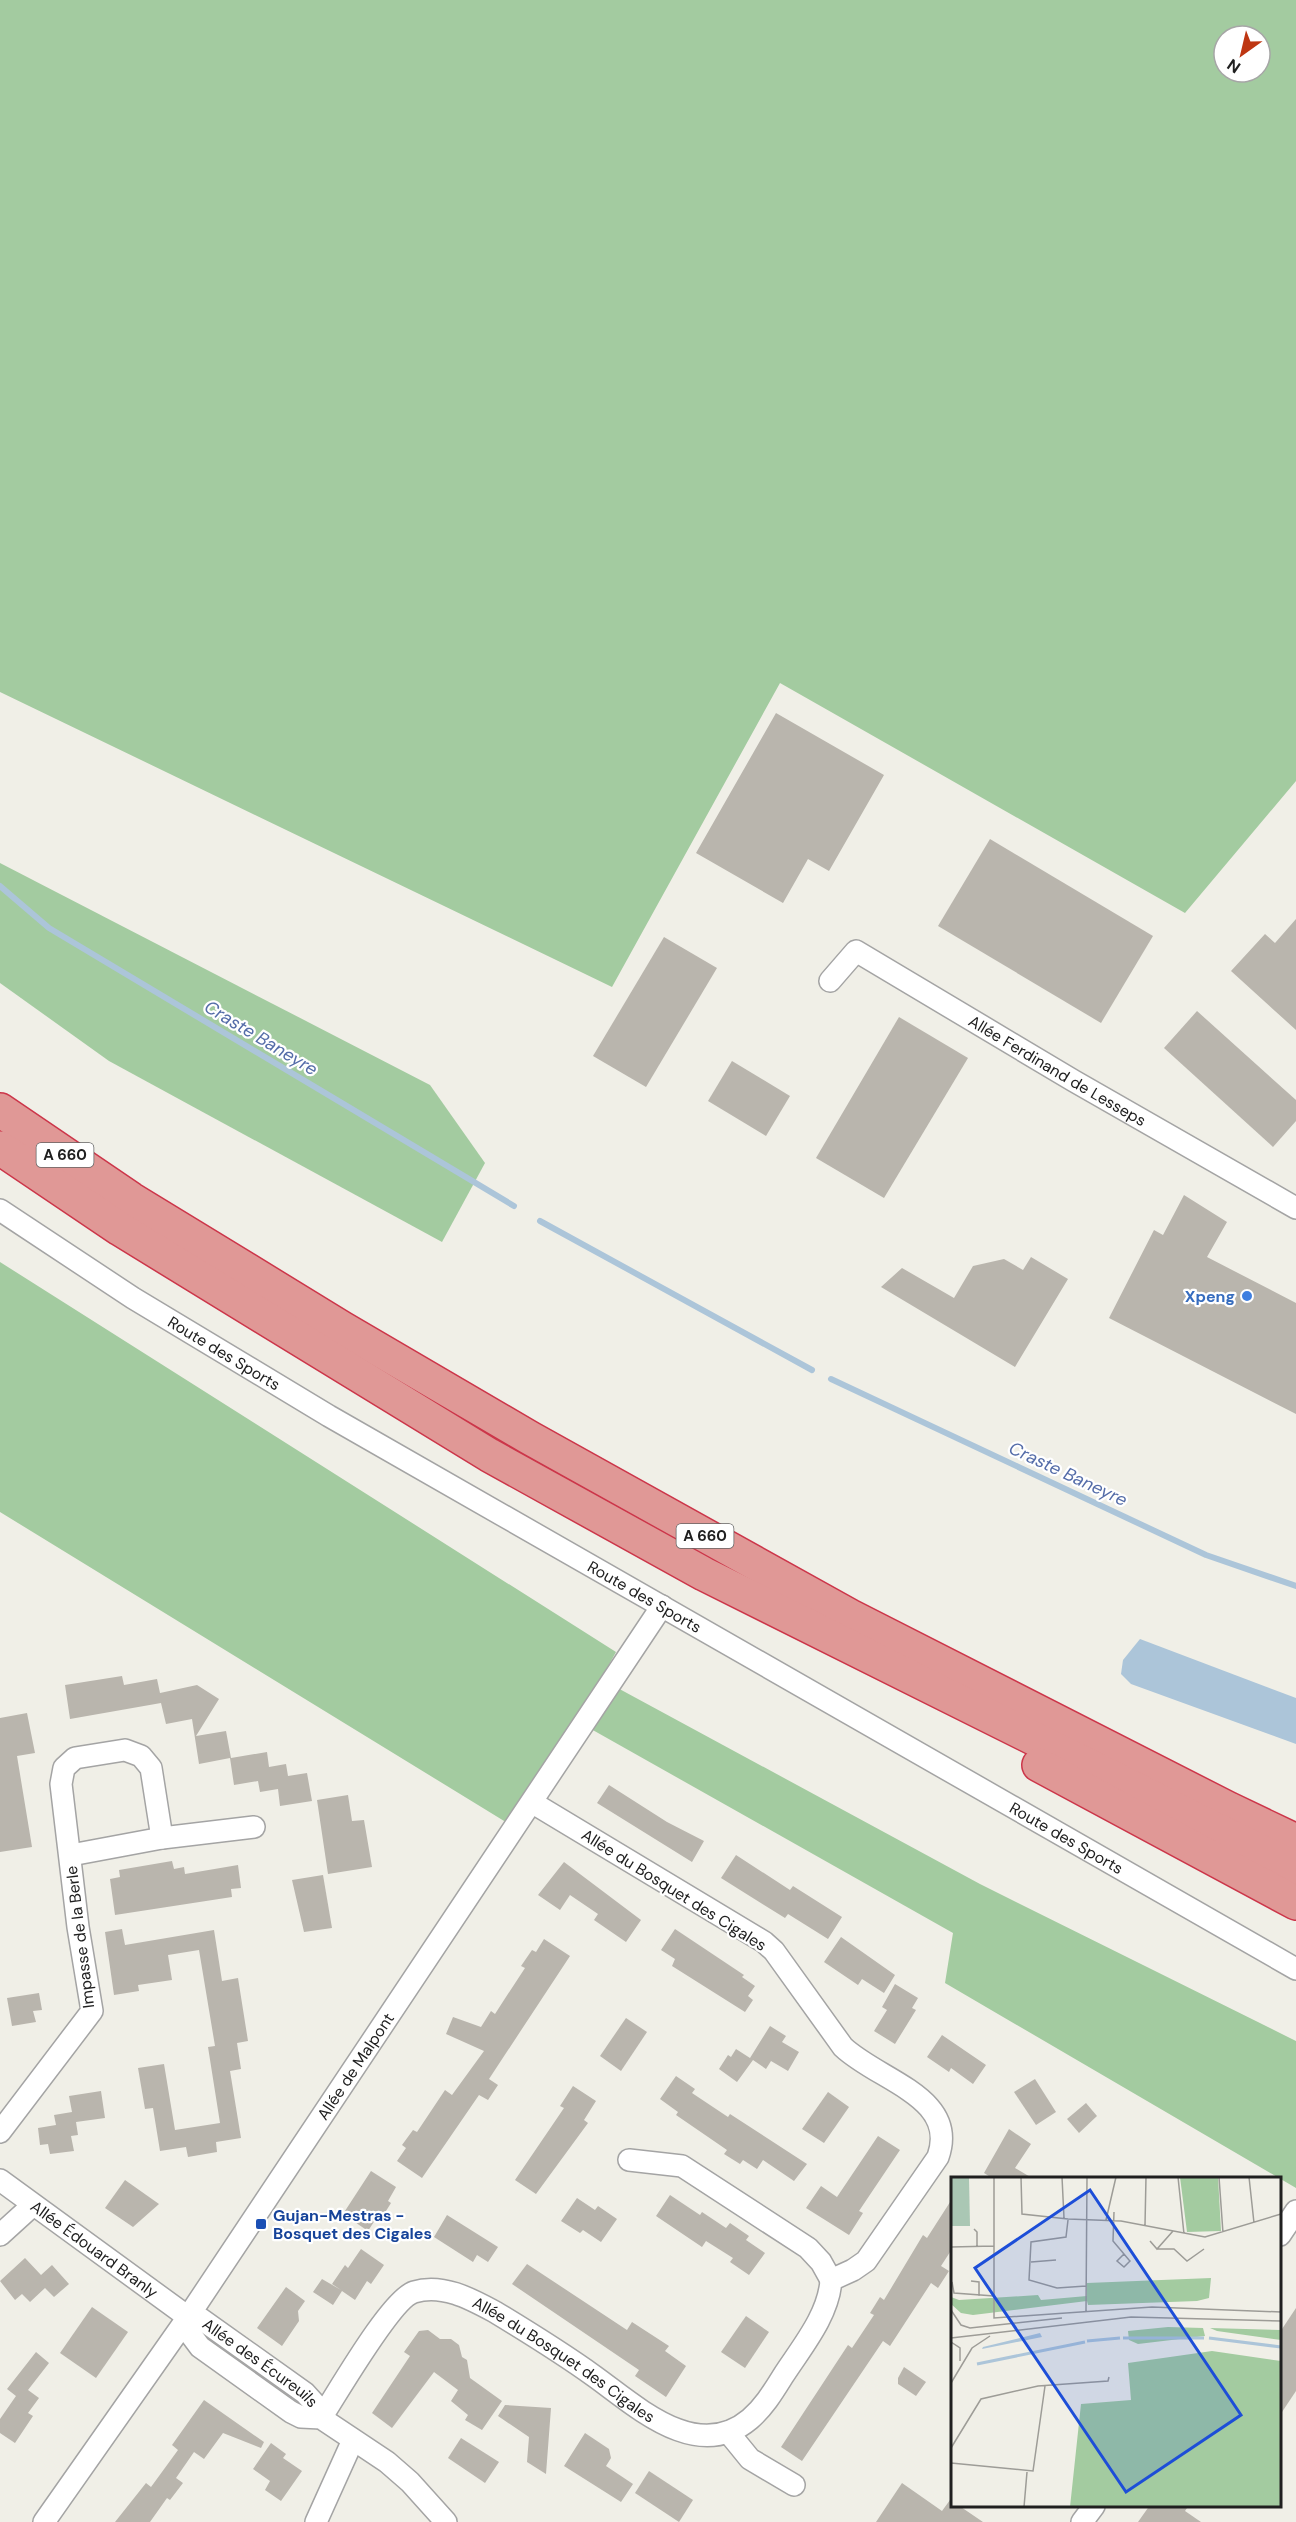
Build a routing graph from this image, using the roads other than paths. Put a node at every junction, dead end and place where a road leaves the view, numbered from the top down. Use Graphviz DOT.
graph roads {
  1 [pos="830,981"];
  2 [pos="0,1110"];
  3 [pos="0,1148"];
  4 [pos="1296,1208"];
  5 [pos="0,1210"];
  6 [pos="530,1438"];
  7 [pos="704,1574"];
  8 [pos="662,1606"];
  9 [pos="533,1803"];
  10 [pos="1296,1816"];
  11 [pos="254,1827"];
  12 [pos="162,1838"];
  13 [pos="1296,1841"];
  14 [pos="70,1855"];
  15 [pos="1296,1869"];
  16 [pos="1296,1903"];
  17 [pos="1296,1969"];
  18 [pos="0,2132"];
  19 [pos="629,2160"];
  20 [pos="0,2180"];
  21 [pos="33,2205"];
  22 [pos="1296,2211"];
  23 [pos="1281,2234"];
  24 [pos="0,2235"];
  25 [pos="831,2280"];
  26 [pos="188,2317"];
  27 [pos="321,2418"];
  28 [pos="728,2432"];
  29 [pos="353,2440"];
  30 [pos="794,2485"];
  31 [pos="1093,2507"];
  32 [pos="44,2522"];
  33 [pos="316,2522"];
  34 [pos="446,2522"];
  35 [pos="1082,2522"];
  1 -- 4 [label="street, Allée Ferdinand de Lesseps"];
  2 -- 6 [label="highway, A 660"];
  3 -- 7 [label="highway, A 660"];
  5 -- 8 [label="street, Route des Sports"];
  6 -- 10 [label="highway"];
  6 -- 13 [label="highway, A 660"];
  7 -- 15 [label="highway, A 660"];
  7 -- 16 [label="highway"];
  8 -- 9 [label="street, Allée de Malpont"];
  8 -- 17 [label="street, Route des Sports"];
  9 -- 25 [label="street, Allée du Bosquet des Cigales"];
  9 -- 26 [label="street, Allée de Malpont"];
  11 -- 12 [label="street, Impasse de la Berle"];
  12 -- 14 [label="street, Impasse de la Berle"];
  12 -- 14 [label="street, Impasse de la Berle"];
  14 -- 18 [label="street, Impasse de la Berle"];
  19 -- 25 [label="street"];
  20 -- 21 [label="street, Allée Édouard Branly"];
  21 -- 24 [label="street"];
  21 -- 26 [label="street, Allée Édouard Branly"];
  22 -- 23 [label="street"];
  25 -- 28 [label="street, Allée du Bosquet des Cigales"];
  26 -- 27 [label="street, Allée des Écureuils"];
  26 -- 32 [label="street, Allée de Malpont"];
  27 -- 28 [label="street, Allée du Bosquet des Cigales"];
  27 -- 29 [label="street, Allée des Écureuils"];
  28 -- 30 [label="street"];
  29 -- 33 [label="street"];
  29 -- 34 [label="street, Allée des Écureuils"];
  31 -- 35 [label="street"];
}
